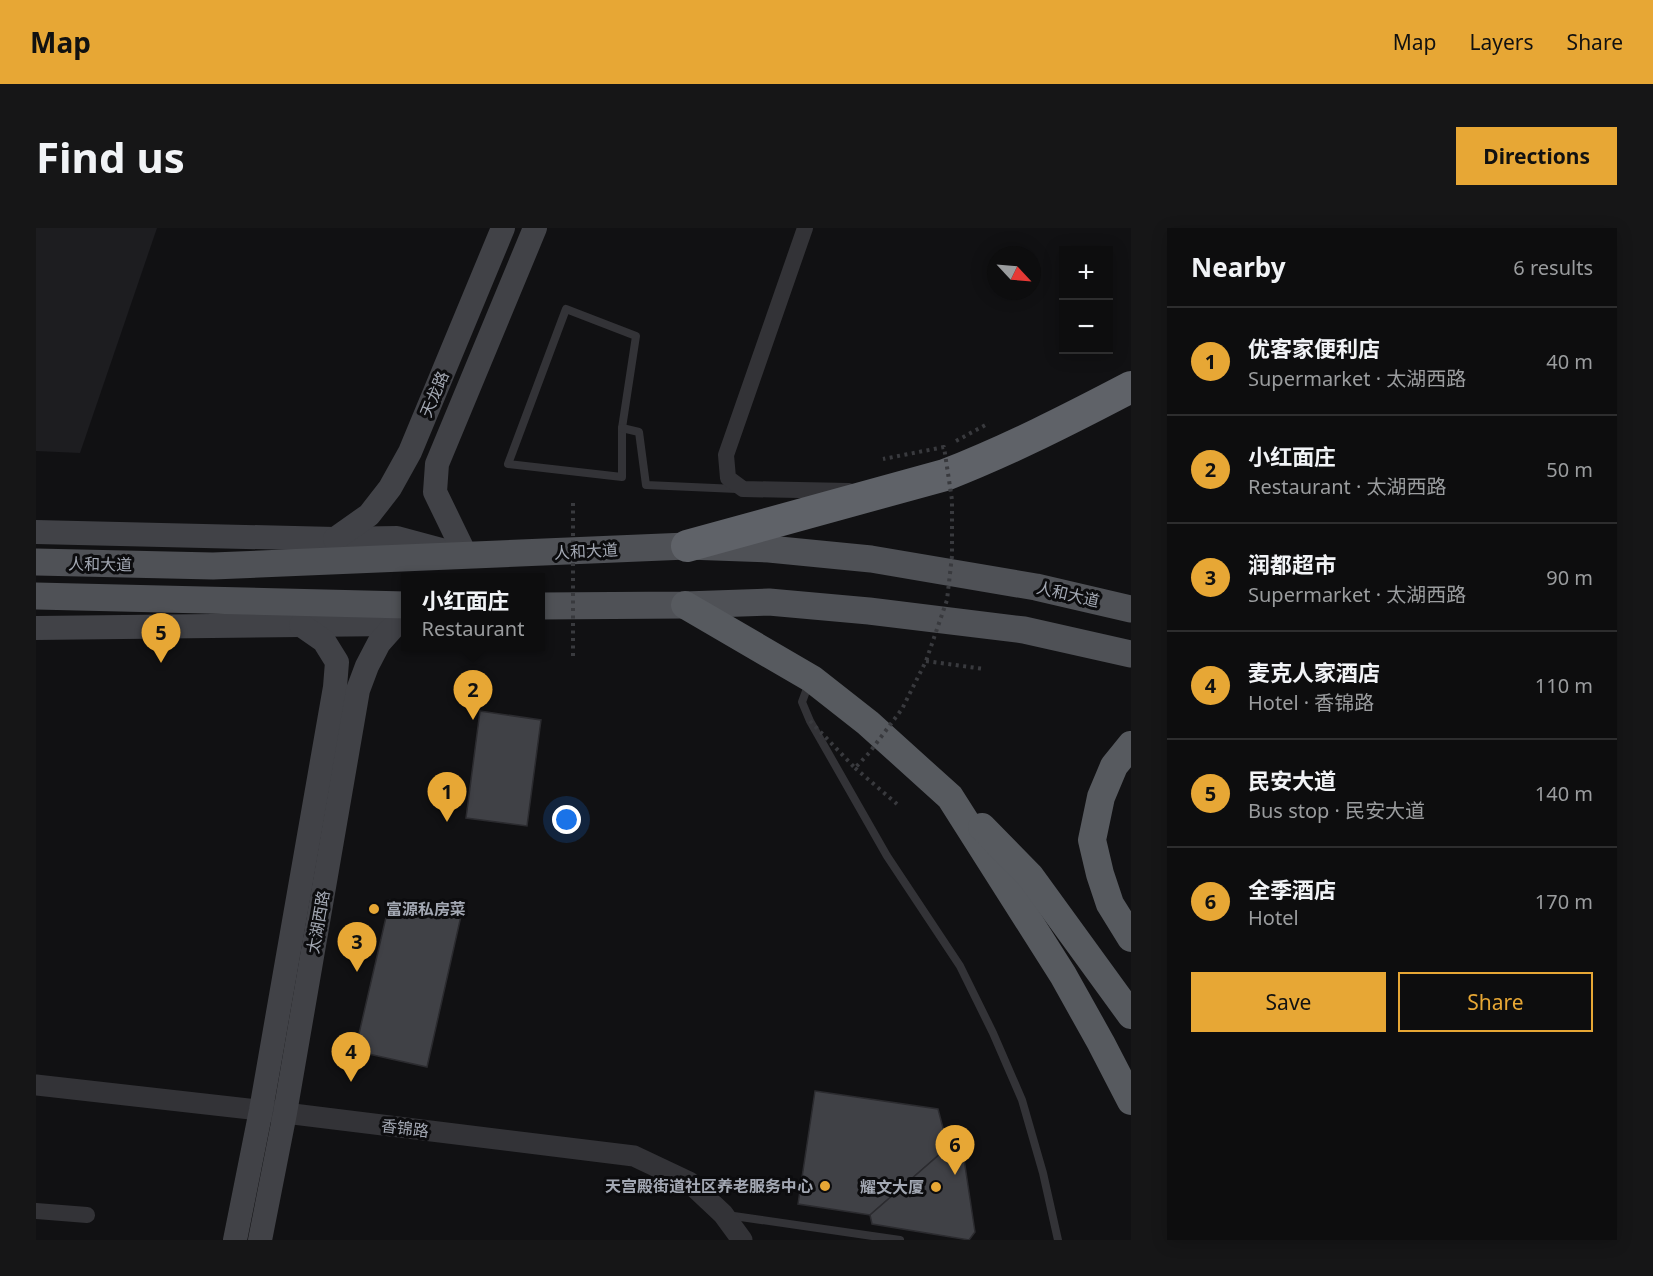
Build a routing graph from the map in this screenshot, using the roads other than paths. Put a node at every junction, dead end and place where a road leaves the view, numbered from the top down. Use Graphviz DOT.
graph roads {
  1 [pos="503,228"];
  2 [pos="535,228"];
  3 [pos="805,228"];
  4 [pos="1131,387"];
  5 [pos="622,428"];
  6 [pos="743,489"];
  7 [pos="883,492"];
  8 [pos="36,532"];
  9 [pos="335,539"];
  10 [pos="687,546"];
  11 [pos="466,556"];
  12 [pos="36,562"];
  13 [pos="36,596"];
  14 [pos="685,605"];
  15 [pos="545,606"];
  16 [pos="1131,609"];
  17 [pos="401,617"];
  18 [pos="401,617"];
  19 [pos="401,618"];
  20 [pos="301,625"];
  21 [pos="36,628"];
  22 [pos="1131,654"];
  23 [pos="812,679"];
  24 [pos="1131,745"];
  25 [pos="950,796"];
  26 [pos="1131,938"];
  27 [pos="1131,1015"];
  28 [pos="36,1084"];
  29 [pos="1131,1101"];
  30 [pos="261,1110"];
  31 [pos="285,1113"];
  32 [pos="36,1211"];
  33 [pos="723,1214"];
  34 [pos="87,1215"];
  35 [pos="235,1240"];
  36 [pos="260,1240"];
  37 [pos="742,1240"];
  38 [pos="900,1240"];
  39 [pos="1058,1240"];
  1 -- 9 [label="main road, 天龙路"];
  2 -- 11 [label="main road, 天龙路"];
  3 -- 6 [label="street"];
  4 -- 7 [label="highway"];
  5 -- 5 [label="lane"];
  5 -- 6 [label="lane"];
  6 -- 7 [label="street"];
  7 -- 10 [label="highway"];
  8 -- 9 [label="main road"];
  9 -- 11 [label="main road"];
  10 -- 11 [label="main road, 人和大道"];
  10 -- 16 [label="main road, 人和大道"];
  11 -- 12 [label="main road, 人和大道"];
  13 -- 17 [label="main road, 人和大道"];
  14 -- 15 [label="main road"];
  14 -- 22 [label="main road"];
  14 -- 23 [label="highway"];
  18 -- 20 [label="main road"];
  19 -- 31 [label="main road, 太湖西路"];
  20 -- 21 [label="main road"];
  20 -- 30 [label="main road, 太湖西路"];
  23 -- 25 [label="highway"];
  23 -- 39 [label="lane"];
  24 -- 26 [label="highway"];
  25 -- 27 [label="highway"];
  25 -- 29 [label="highway"];
  28 -- 30 [label="street, 香锦路"];
  30 -- 31 [label="street, 香锦路"];
  30 -- 35 [label="main road, 太湖西路"];
  31 -- 33 [label="street, 香锦路"];
  31 -- 36 [label="main road, 太湖西路"];
  32 -- 34 [label="street"];
  33 -- 37 [label="street, 香锦路"];
  33 -- 38 [label="lane"];
}
